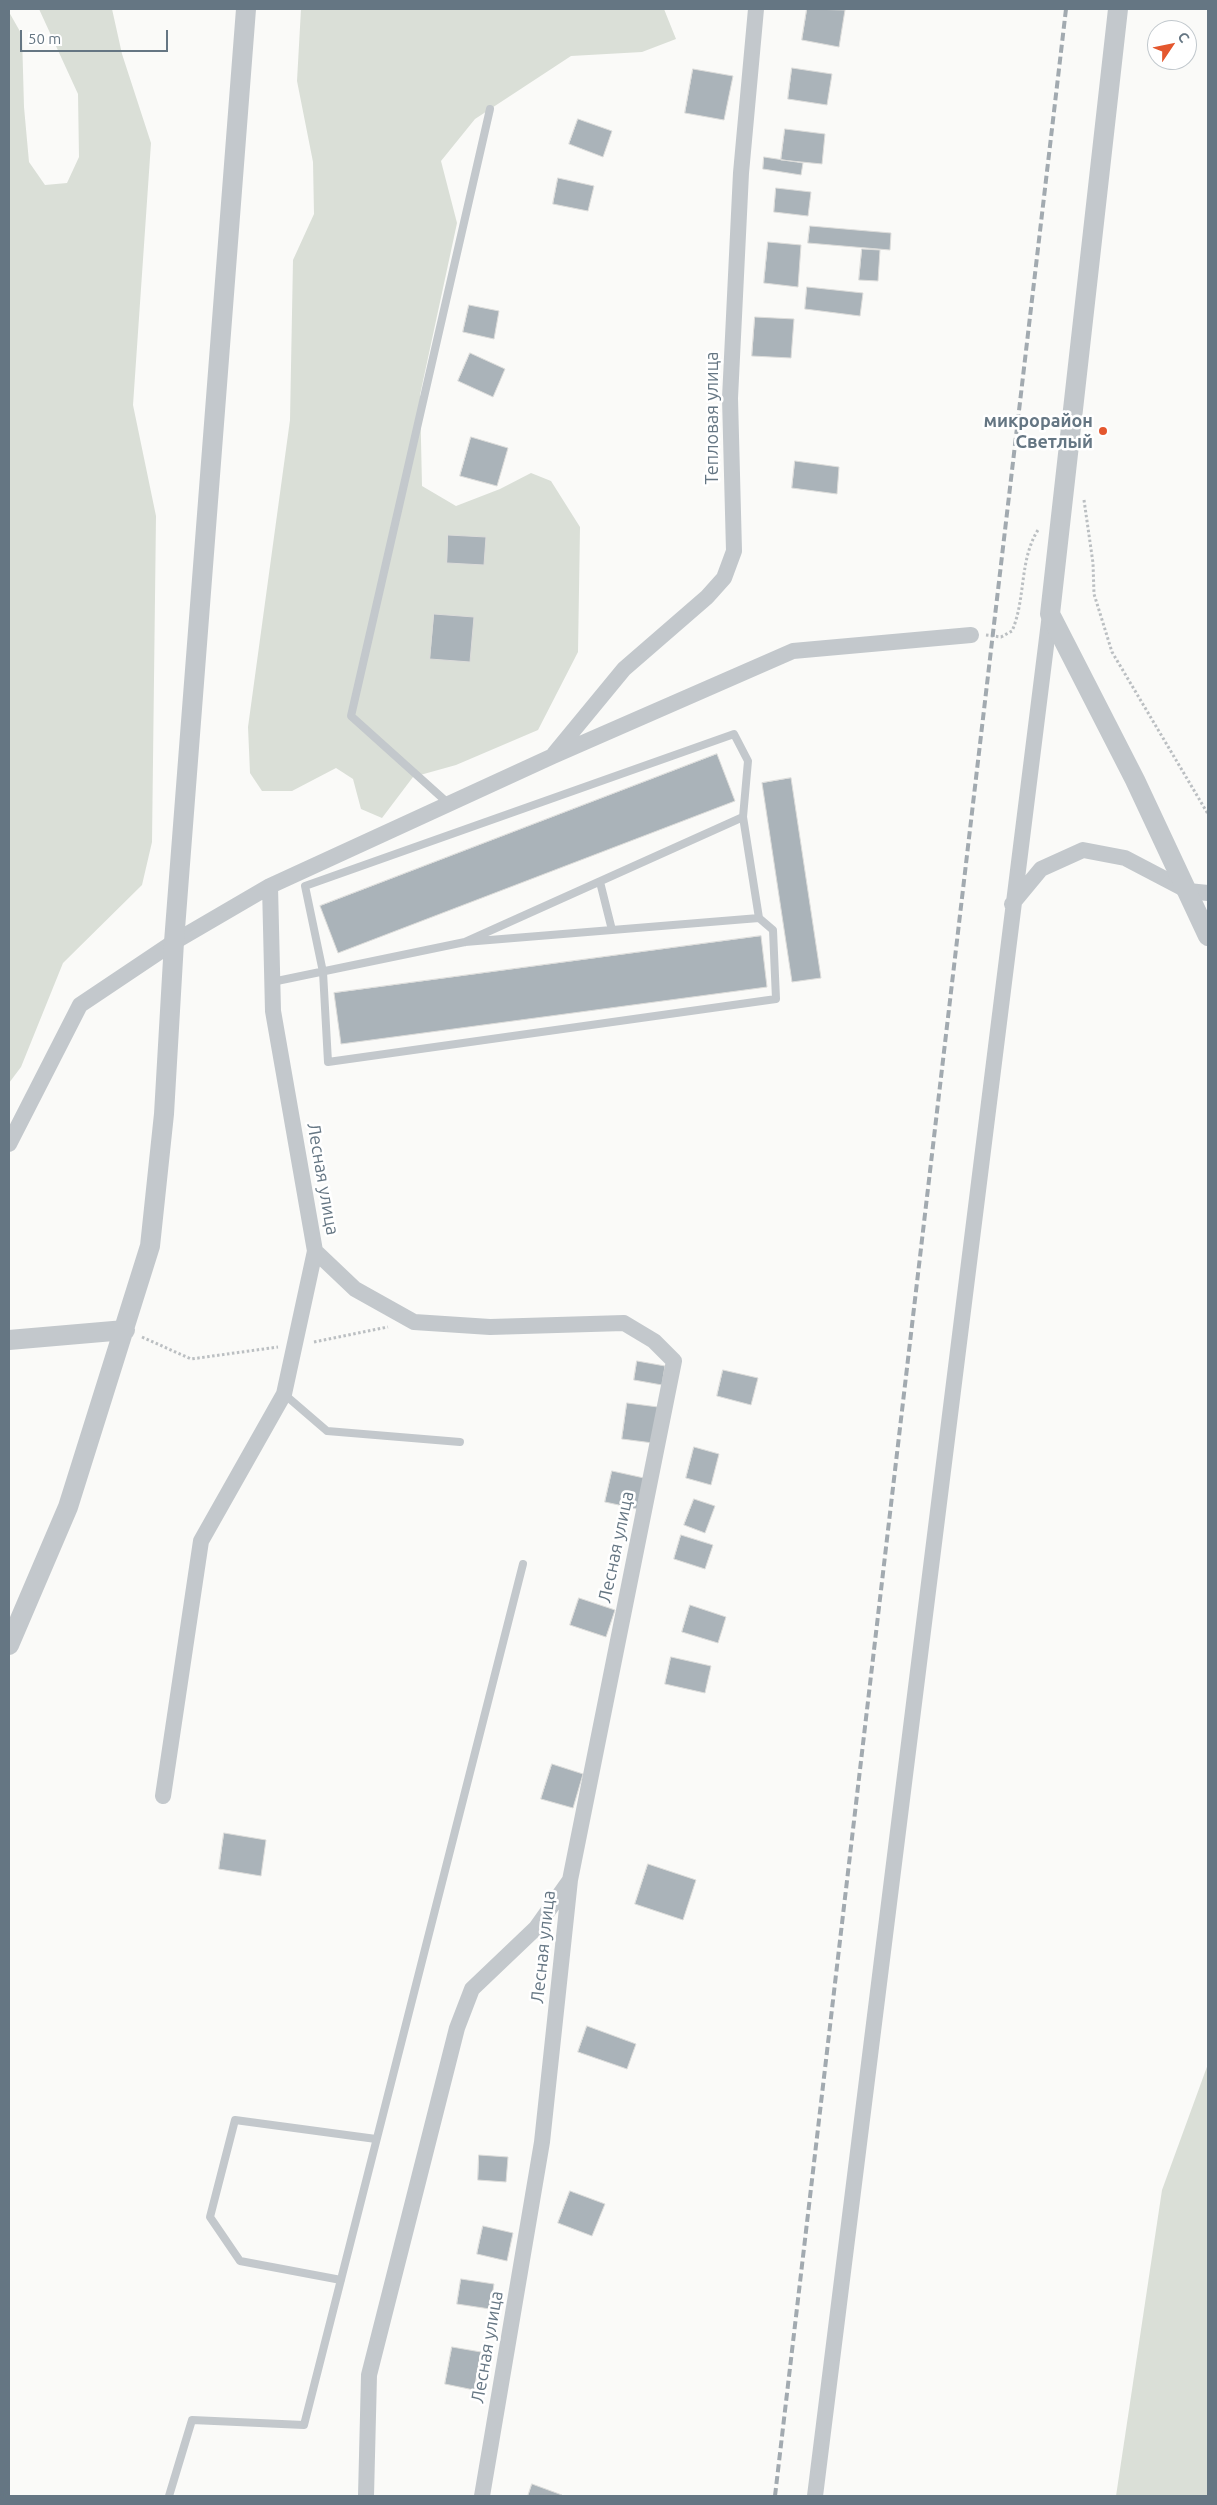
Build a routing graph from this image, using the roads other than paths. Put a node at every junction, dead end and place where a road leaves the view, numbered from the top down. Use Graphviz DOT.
graph roads {
  1 [pos="246,9"];
  2 [pos="756,9"];
  3 [pos="1118,9"];
  4 [pos="490,109"];
  5 [pos="1050,614"];
  6 [pos="971,635"];
  7 [pos="553,756"];
  8 [pos="449,804"];
  9 [pos="743,818"];
  10 [pos="600,882"];
  11 [pos="270,886"];
  12 [pos="1188,891"];
  13 [pos="1208,893"];
  14 [pos="1012,904"];
  15 [pos="759,918"];
  16 [pos="612,930"];
  17 [pos="1208,936"];
  18 [pos="174,942"];
  19 [pos="465,942"];
  20 [pos="323,972"];
  21 [pos="272,982"];
  22 [pos="9,1144"];
  23 [pos="315,1251"];
  24 [pos="125,1330"];
  25 [pos="9,1340"];
  26 [pos="284,1394"];
  27 [pos="460,1442"];
  28 [pos="522,1564"];
  29 [pos="9,1645"];
  30 [pos="163,1796"];
  31 [pos="570,1880"];
  32 [pos="376,2139"];
  33 [pos="340,2280"];
  34 [pos="169,2496"];
  35 [pos="366,2496"];
  36 [pos="482,2496"];
  37 [pos="815,2496"];
  1 -- 18 [label="street"];
  2 -- 7 [label="street, Тепловая улица"];
  3 -- 5 [label="street"];
  4 -- 8 [label="lane"];
  5 -- 12 [label="street"];
  5 -- 14 [label="street"];
  6 -- 7 [label="street"];
  7 -- 8 [label="street"];
  8 -- 11 [label="street"];
  9 -- 10 [label="lane"];
  9 -- 15 [label="lane"];
  9 -- 20 [label="lane"];
  10 -- 16 [label="lane"];
  10 -- 19 [label="lane"];
  11 -- 18 [label="street"];
  11 -- 21 [label="street, Лесная улица"];
  12 -- 13 [label="street"];
  12 -- 14 [label="street"];
  12 -- 17 [label="street"];
  14 -- 37 [label="street"];
  15 -- 16 [label="lane"];
  15 -- 20 [label="lane"];
  16 -- 19 [label="lane"];
  18 -- 22 [label="street"];
  18 -- 24 [label="street"];
  19 -- 20 [label="lane"];
  20 -- 21 [label="lane"];
  21 -- 23 [label="street, Лесная улица"];
  23 -- 26 [label="street"];
  23 -- 31 [label="street, Лесная улица"];
  24 -- 25 [label="street"];
  24 -- 29 [label="street"];
  26 -- 27 [label="lane"];
  26 -- 30 [label="street"];
  28 -- 32 [label="lane"];
  31 -- 35 [label="street"];
  31 -- 36 [label="street, Лесная улица"];
  32 -- 33 [label="lane"];
  32 -- 33 [label="lane"];
  33 -- 34 [label="lane"];
}
